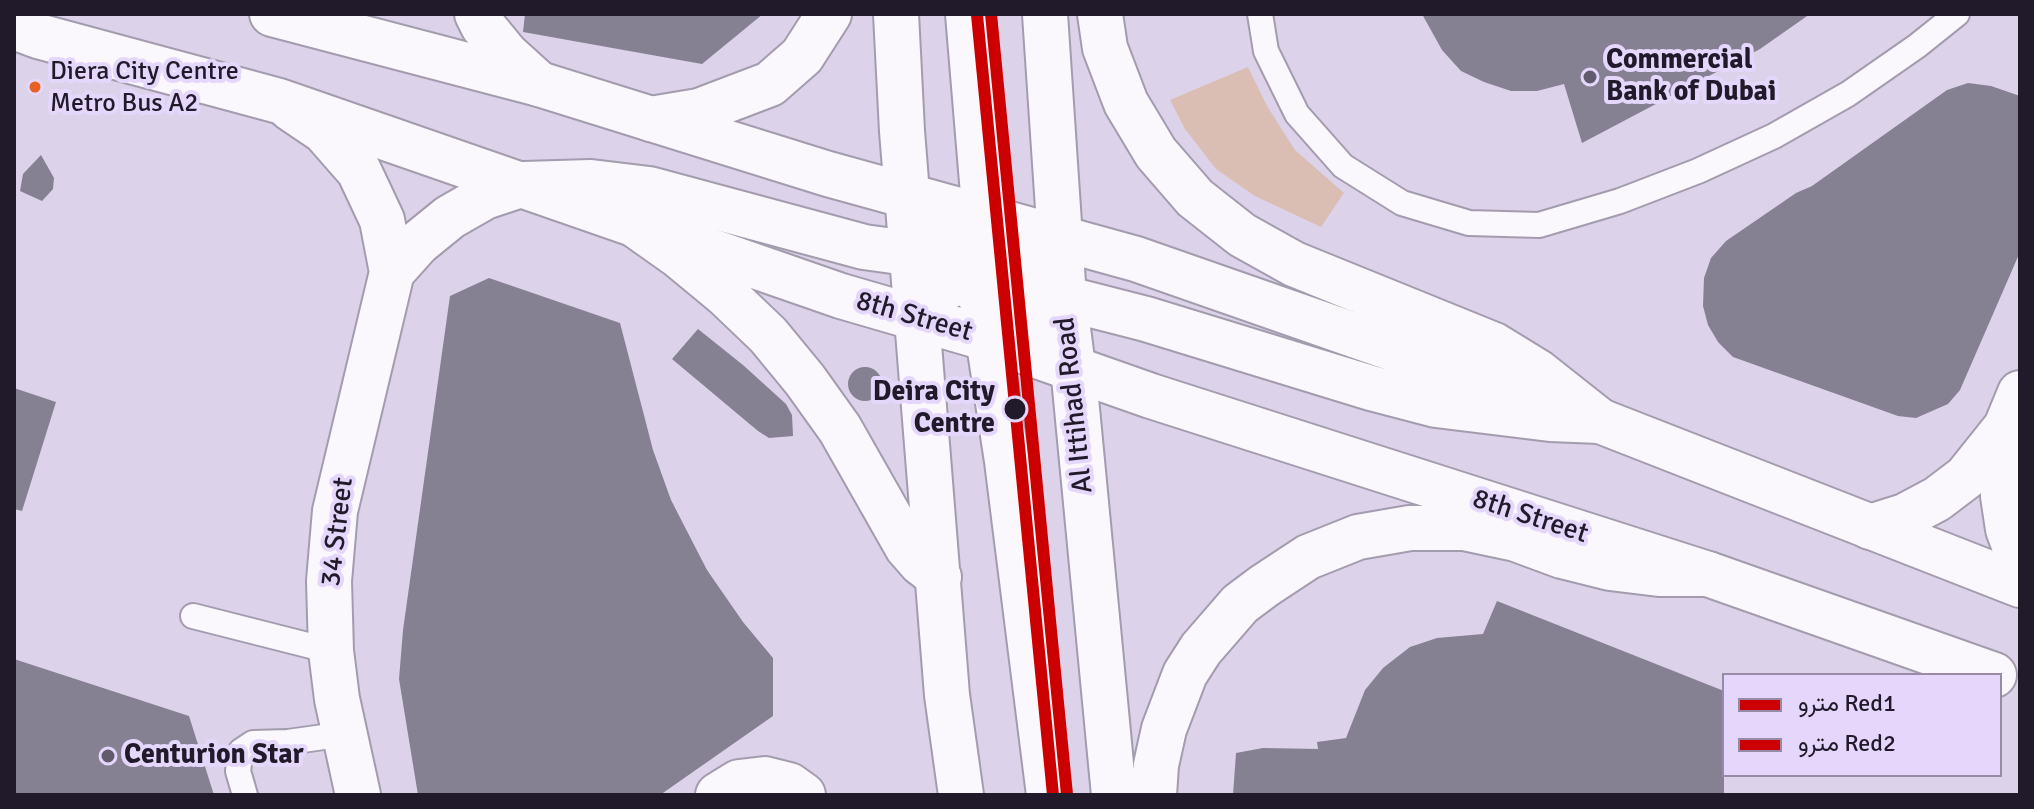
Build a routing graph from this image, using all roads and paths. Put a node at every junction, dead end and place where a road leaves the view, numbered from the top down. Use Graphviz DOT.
graph roads {
  1 [pos="477,14"];
  2 [pos="829,14"];
  3 [pos="896,14"];
  4 [pos="968,14"];
  5 [pos="1045,14"];
  6 [pos="1100,14"];
  7 [pos="1260,14"];
  8 [pos="1957,14"];
  9 [pos="303,16"];
  10 [pos="14,27"];
  11 [pos="539,84"];
  12 [pos="279,101"];
  13 [pos="651,119"];
  14 [pos="524,184"];
  15 [pos="908,195"];
  16 [pos="631,222"];
  17 [pos="1060,239"];
  18 [pos="913,254"];
  19 [pos="983,257"];
  20 [pos="392,272"];
  21 [pos="1064,298"];
  22 [pos="916,317"];
  23 [pos="989,339"];
  24 [pos="1073,367"];
  25 [pos="2013,410"];
  26 [pos="1600,421"];
  27 [pos="1870,527"];
  28 [pos="2020,562"];
  29 [pos="1708,574"];
  30 [pos="939,577"];
  31 [pos="2020,585"];
  32 [pos="193,616"];
  33 [pos="331,651"];
  34 [pos="1988,673"];
  35 [pos="345,734"];
  36 [pos="245,795"];
  37 [pos="358,795"];
  38 [pos="718,795"];
  39 [pos="803,795"];
  40 [pos="961,795"];
  41 [pos="1049,795"];
  42 [pos="1114,795"];
  43 [pos="1154,795"];
  1 -- 11 [label="main road"];
  2 -- 13 [label="main road"];
  3 -- 15 [label="main road"];
  4 -- 19 [label="main road"];
  5 -- 17 [label="main road, Al Ittihad Road"];
  6 -- 26 [label="main road"];
  7 -- 8 [label="lane"];
  9 -- 11 [label="main road"];
  10 -- 12 [label="main road, 8th Street"];
  11 -- 13 [label="main road"];
  12 -- 14 [label="main road, 8th Street"];
  12 -- 20 [label="main road, 34 Street"];
  13 -- 15 [label="main road"];
  14 -- 16 [label="main road, 8th Street"];
  14 -- 18 [label="main road"];
  14 -- 20 [label="main road, 34 Street"];
  15 -- 18 [label="main road"];
  15 -- 19 [label="main road"];
  16 -- 22 [label="main road, 8th Street"];
  16 -- 30 [label="main road"];
  17 -- 19 [label="main road"];
  17 -- 21 [label="main road, Al Ittihad Road"];
  17 -- 26 [label="main road"];
  18 -- 19 [label="main road"];
  18 -- 22 [label="main road"];
  19 -- 21 [label="main road"];
  19 -- 22 [label="main road"];
  19 -- 23 [label="main road"];
  19 -- 24 [label="main road"];
  20 -- 33 [label="main road, 34 Street"];
  21 -- 24 [label="main road, Al Ittihad Road"];
  21 -- 26 [label="main road"];
  22 -- 23 [label="main road, 8th Street"];
  22 -- 30 [label="main road"];
  23 -- 24 [label="main road, 8th Street"];
  23 -- 41 [label="main road"];
  24 -- 29 [label="main road, 8th Street"];
  24 -- 42 [label="main road, Al Ittihad Road"];
  25 -- 27 [label="main road"];
  25 -- 28 [label="main road"];
  26 -- 27 [label="main road"];
  27 -- 31 [label="main road"];
  29 -- 34 [label="main road, 8th Street"];
  29 -- 43 [label="main road"];
  30 -- 40 [label="main road"];
  32 -- 33 [label="lane"];
  33 -- 35 [label="main road, 34 Street"];
  35 -- 36 [label="lane"];
  35 -- 37 [label="main road, 34 Street"];
  38 -- 39 [label="main road"];
}
